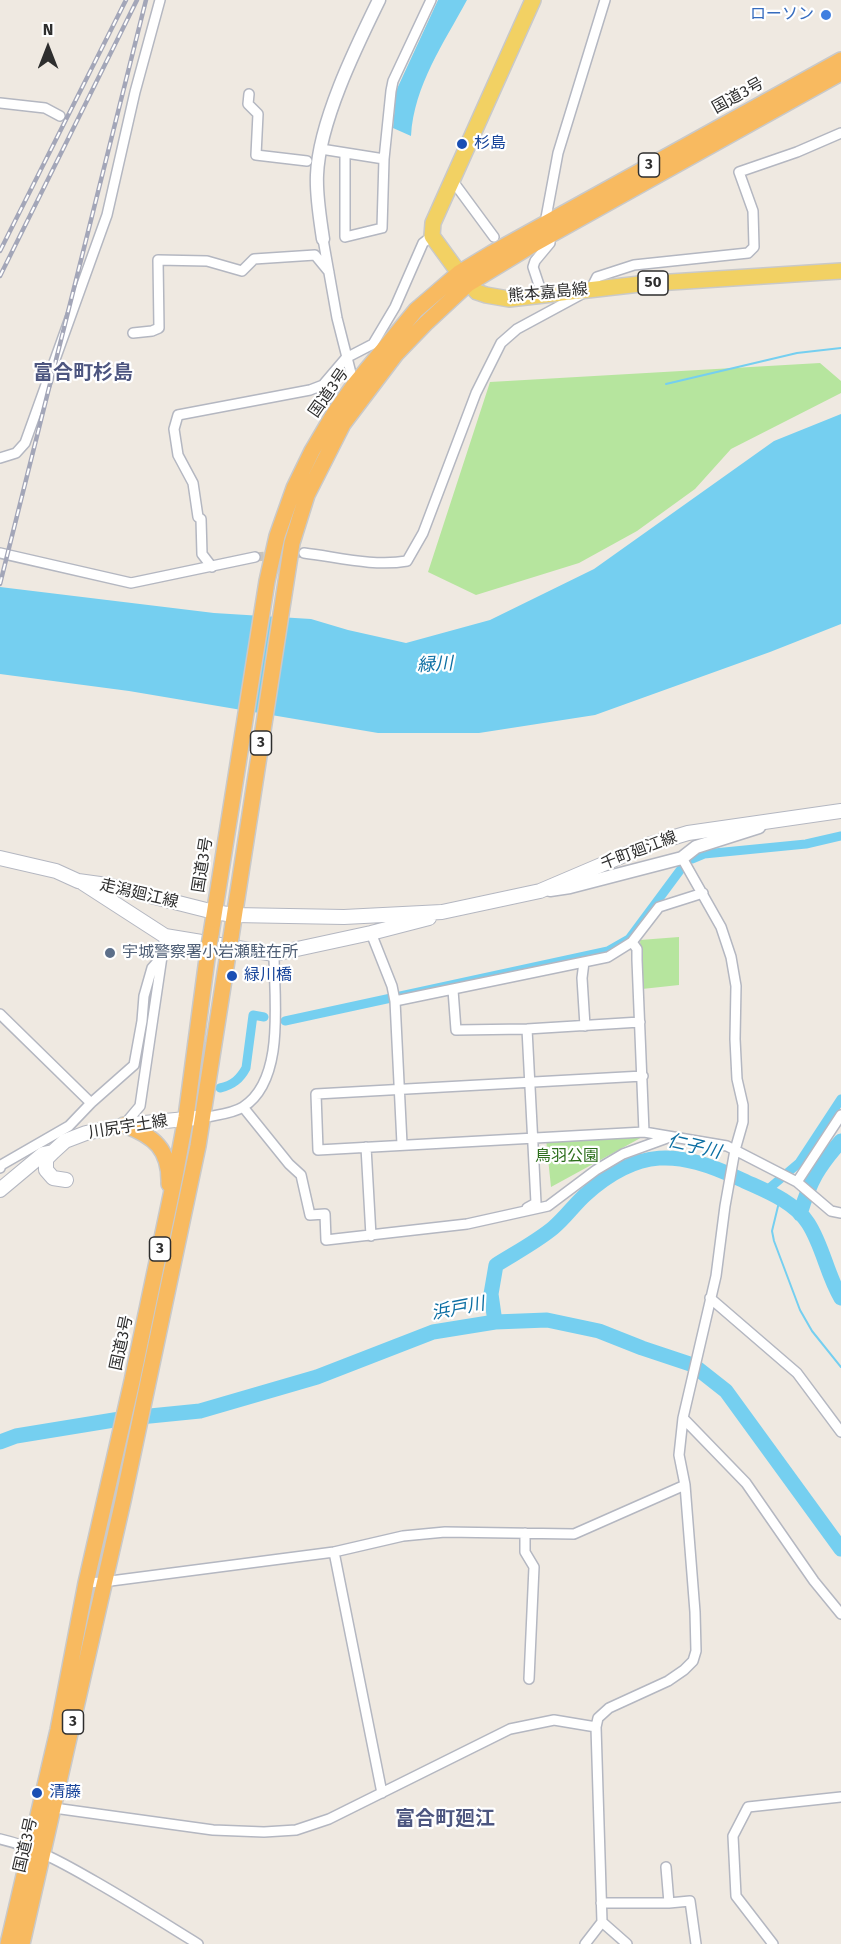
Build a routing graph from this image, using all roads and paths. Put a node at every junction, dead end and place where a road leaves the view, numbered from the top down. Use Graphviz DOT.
graph roads {
  1 [pos="160,0"];
  2 [pos="380,0"];
  3 [pos="431,0"];
  4 [pos="533,0"];
  5 [pos="605,0"];
  6 [pos="841,60"];
  7 [pos="841,73"];
  8 [pos="249,94"];
  9 [pos="0,103"];
  10 [pos="60,116"];
  11 [pos="841,133"];
  12 [pos="321,149"];
  13 [pos="345,154"];
  14 [pos="384,159"];
  15 [pos="307,161"];
  16 [pos="452,180"];
  17 [pos="548,229"];
  18 [pos="432,236"];
  19 [pos="495,237"];
  20 [pos="323,240"];
  21 [pos="841,271"];
  22 [pos="329,272"];
  23 [pos="464,279"];
  24 [pos="591,289"];
  25 [pos="547,295"];
  26 [pos="133,333"];
  27 [pos="346,358"];
  28 [pos="354,385"];
  29 [pos="0,458"];
  30 [pos="0,553"];
  31 [pos="304,553"];
  32 [pos="255,556"];
  33 [pos="212,567"];
  34 [pos="841,811"];
  35 [pos="781,819"];
  36 [pos="0,858"];
  37 [pos="682,858"];
  38 [pos="78,881"];
  39 [pos="540,891"];
  40 [pos="703,893"];
  41 [pos="215,906"];
  42 [pos="235,910"];
  43 [pos="442,912"];
  44 [pos="371,933"];
  45 [pos="165,936"];
  46 [pos="632,942"];
  47 [pos="274,954"];
  48 [pos="160,959"];
  49 [pos="584,962"];
  50 [pos="453,990"];
  51 [pos="395,1001"];
  52 [pos="0,1014"];
  53 [pos="640,1022"];
  54 [pos="585,1026"];
  55 [pos="527,1029"];
  56 [pos="643,1076"];
  57 [pos="529,1081"];
  58 [pos="399,1089"];
  59 [pos="91,1103"];
  60 [pos="243,1107"];
  61 [pos="841,1115"];
  62 [pos="186,1117"];
  63 [pos="203,1118"];
  64 [pos="124,1125"];
  65 [pos="644,1132"];
  66 [pos="670,1137"];
  67 [pos="532,1138"];
  68 [pos="402,1144"];
  69 [pos="366,1147"];
  70 [pos="735,1149"];
  71 [pos="53,1152"];
  72 [pos="0,1168"];
  73 [pos="66,1180"];
  74 [pos="797,1182"];
  75 [pos="0,1190"];
  76 [pos="168,1208"];
  77 [pos="520,1212"];
  78 [pos="841,1213"];
  79 [pos="371,1236"];
  80 [pos="710,1298"];
  81 [pos="683,1419"];
  82 [pos="841,1432"];
  83 [pos="685,1485"];
  84 [pos="525,1533"];
  85 [pos="334,1552"];
  86 [pos="103,1582"];
  87 [pos="86,1583"];
  88 [pos="841,1614"];
  89 [pos="529,1679"];
  90 [pos="596,1728"];
  91 [pos="382,1793"];
  92 [pos="841,1797"];
  93 [pos="54,1808"];
  94 [pos="0,1839"];
  95 [pos="37,1850"];
  96 [pos="666,1867"];
  97 [pos="601,1903"];
  98 [pos="669,1903"];
  99 [pos="602,1922"];
  100 [pos="8,1944"];
  101 [pos="22,1944"];
  102 [pos="198,1944"];
  103 [pos="585,1944"];
  104 [pos="627,1944"];
  105 [pos="696,1944"];
  106 [pos="774,1944"];
  1 -- 29 [label="street"];
  2 -- 12 [label="street"];
  3 -- 14 [label="street"];
  4 -- 16 [label="main road"];
  5 -- 17 [label="street"];
  6 -- 17 [label="highway, 国道3号 / 3"];
  7 -- 17 [label="highway, 国道3号 / 3"];
  8 -- 15 [label="street"];
  9 -- 10 [label="street"];
  11 -- 24 [label="street"];
  12 -- 13 [label="street"];
  12 -- 20 [label="street"];
  13 -- 14 [label="street"];
  13 -- 14 [label="street"];
  16 -- 18 [label="main road"];
  16 -- 19 [label="street"];
  17 -- 23 [label="highway, 国道3号 / 3"];
  17 -- 25 [label="street"];
  18 -- 23 [label="main road, 熊本嘉島線 / 50"];
  18 -- 27 [label="street"];
  20 -- 22 [label="street"];
  21 -- 24 [label="main road, 熊本嘉島線 / 50"];
  22 -- 26 [label="street"];
  22 -- 27 [label="street"];
  23 -- 25 [label="main road, 熊本嘉島線 / 50"];
  23 -- 28 [label="highway, 国道3号 / 3"];
  23 -- 42 [label="highway, 国道3号 / 3"];
  24 -- 25 [label="main road, 熊本嘉島線 / 50"];
  24 -- 31 [label="street"];
  27 -- 28 [label="street"];
  27 -- 33 [label="street"];
  28 -- 41 [label="highway, 国道3号 / 3"];
  30 -- 33 [label="street"];
  32 -- 33 [label="street"];
  34 -- 35 [label="main road, 千町廻江線"];
  35 -- 37 [label="street"];
  35 -- 39 [label="main road, 千町廻江線"];
  36 -- 38 [label="main road, 走潟廻江線"];
  37 -- 39 [label="street"];
  37 -- 40 [label="street"];
  38 -- 41 [label="main road, 走潟廻江線"];
  38 -- 45 [label="main road, 走潟廻江線"];
  39 -- 43 [label="main road, 千町廻江線"];
  40 -- 46 [label="street"];
  40 -- 70 [label="street"];
  41 -- 42 [label="main road, 走潟廻江線"];
  41 -- 62 [label="highway, 国道3号 / 3, bridge"];
  42 -- 43 [label="main road, 千町廻江線"];
  42 -- 63 [label="highway, 国道3号 / 3, bridge"];
  43 -- 44 [label="main road, 千町廻江線"];
  44 -- 47 [label="main road, 千町廻江線"];
  44 -- 51 [label="street"];
  45 -- 47 [label="main road, 走潟廻江線"];
  45 -- 48 [label="street"];
  46 -- 49 [label="street"];
  46 -- 53 [label="street"];
  47 -- 60 [label="street"];
  48 -- 59 [label="street"];
  48 -- 64 [label="street"];
  49 -- 50 [label="street"];
  49 -- 54 [label="street"];
  50 -- 51 [label="street"];
  50 -- 55 [label="street"];
  51 -- 58 [label="street"];
  52 -- 59 [label="street"];
  53 -- 54 [label="street"];
  53 -- 56 [label="street"];
  54 -- 55 [label="street"];
  55 -- 57 [label="street"];
  56 -- 57 [label="street"];
  56 -- 65 [label="street"];
  57 -- 58 [label="street"];
  57 -- 67 [label="street"];
  58 -- 68 [label="street"];
  58 -- 69 [label="street"];
  59 -- 72 [label="street"];
  60 -- 63 [label="street"];
  60 -- 79 [label="street"];
  61 -- 74 [label="street"];
  62 -- 63 [label="main road, 川尻宇土線"];
  62 -- 64 [label="main road, 川尻宇土線"];
  62 -- 76 [label="highway, 国道3号 / 3"];
  63 -- 86 [label="highway, 国道3号 / 3"];
  64 -- 71 [label="main road, 川尻宇土線"];
  64 -- 76 [label="highway"];
  65 -- 66 [label="street"];
  65 -- 67 [label="street"];
  66 -- 70 [label="street"];
  66 -- 77 [label="street"];
  67 -- 68 [label="street"];
  67 -- 77 [label="street"];
  68 -- 69 [label="street"];
  69 -- 79 [label="street"];
  70 -- 74 [label="street"];
  70 -- 80 [label="street"];
  71 -- 73 [label="main road"];
  71 -- 75 [label="main road, 川尻宇土線"];
  74 -- 78 [label="street"];
  76 -- 87 [label="highway, 国道3号 / 3"];
  77 -- 79 [label="street"];
  80 -- 81 [label="street"];
  80 -- 82 [label="street"];
  81 -- 83 [label="street"];
  81 -- 88 [label="street"];
  83 -- 84 [label="street"];
  83 -- 90 [label="street"];
  84 -- 85 [label="street"];
  84 -- 89 [label="street"];
  85 -- 86 [label="street"];
  85 -- 91 [label="street"];
  86 -- 87 [label="street"];
  86 -- 93 [label="highway, 国道3号 / 3"];
  87 -- 95 [label="highway, 国道3号 / 3"];
  90 -- 91 [label="street"];
  90 -- 97 [label="street"];
  91 -- 93 [label="street"];
  92 -- 106 [label="street"];
  93 -- 95 [label="highway, 国道3号 / 3"];
  94 -- 95 [label="street"];
  95 -- 100 [label="highway, 国道3号 / 3"];
  95 -- 101 [label="highway, 国道3号 / 3"];
  95 -- 102 [label="street"];
  96 -- 98 [label="street"];
  97 -- 98 [label="street"];
  97 -- 99 [label="street"];
  98 -- 105 [label="street"];
  99 -- 103 [label="street"];
  99 -- 104 [label="street"];
}
